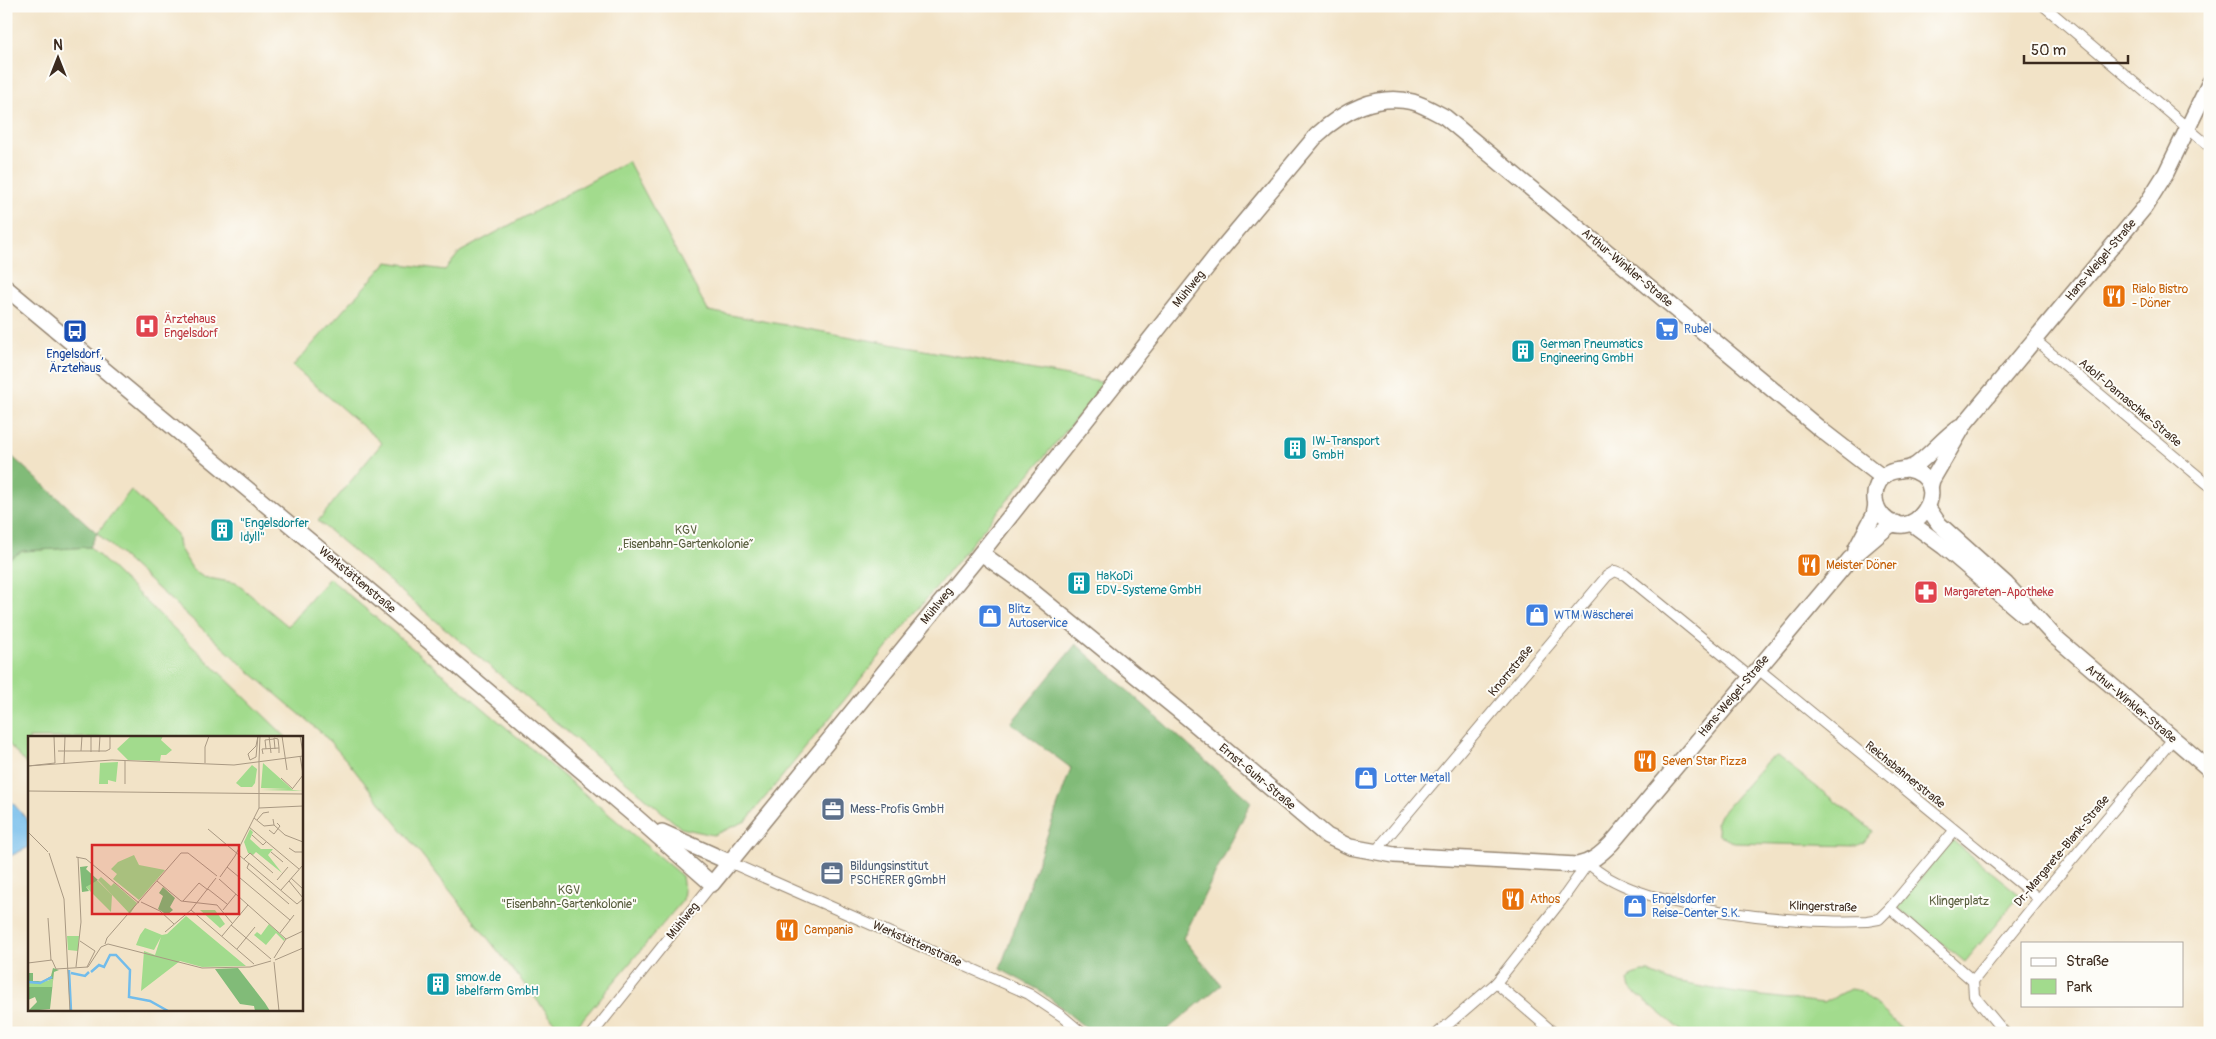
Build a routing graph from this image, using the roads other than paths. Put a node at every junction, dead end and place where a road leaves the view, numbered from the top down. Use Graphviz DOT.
graph roads {
  1 [pos="2044,6"];
  2 [pos="2210,82"];
  3 [pos="2188,127"];
  4 [pos="2210,147"];
  5 [pos="1281,179"];
  6 [pos="6,288"];
  7 [pos="2035,340"];
  8 [pos="1966,422"];
  9 [pos="1907,469"];
  10 [pos="1882,477"];
  11 [pos="2210,486"];
  12 [pos="1930,488"];
  13 [pos="1876,504"];
  14 [pos="1928,508"];
  15 [pos="1904,523"];
  16 [pos="980,553"];
  17 [pos="1850,559"];
  18 [pos="2054,636"];
  19 [pos="1753,672"];
  20 [pos="2173,739"];
  21 [pos="2210,770"];
  22 [pos="636,816"];
  23 [pos="1954,831"];
  24 [pos="1375,852"];
  25 [pos="730,862"];
  26 [pos="1588,862"];
  27 [pos="712,884"];
  28 [pos="2039,899"];
  29 [pos="1890,908"];
  30 [pos="1973,981"];
  31 [pos="1496,983"];
  32 [pos="592,1033"];
  33 [pos="1082,1033"];
  34 [pos="1438,1033"];
  35 [pos="1554,1033"];
  36 [pos="2005,1033"];
  1 -- 3 [label="street"];
  2 -- 3 [label="street, Hans-Weigel-Straße"];
  3 -- 4 [label="street"];
  3 -- 7 [label="street, Hans-Weigel-Straße"];
  5 -- 10 [label="street, Arthur-Winkler-Straße"];
  5 -- 16 [label="street, Mühlweg"];
  6 -- 22 [label="street, Werkstättenstraße"];
  7 -- 8 [label="street, Hans-Weigel-Straße"];
  7 -- 11 [label="street, Adolf-Damaschke-Straße"];
  8 -- 9 [label="street, Hans-Weigel-Straße"];
  8 -- 12 [label="street, Hans-Weigel-Straße"];
  9 -- 10 [label="street"];
  9 -- 12 [label="street"];
  10 -- 13 [label="street"];
  12 -- 14 [label="street"];
  13 -- 15 [label="street"];
  13 -- 17 [label="street, Hans-Weigel-Straße"];
  14 -- 15 [label="street"];
  14 -- 18 [label="street, Arthur-Winkler-Straße"];
  15 -- 17 [label="street, Hans-Weigel-Straße"];
  15 -- 18 [label="street, Arthur-Winkler-Straße"];
  16 -- 24 [label="street, Ernst-Guhr-Straße"];
  16 -- 25 [label="street, Mühlweg"];
  17 -- 19 [label="street, Hans-Weigel-Straße"];
  18 -- 20 [label="street, Arthur-Winkler-Straße"];
  19 -- 23 [label="street, Reichsbahnerstraße"];
  19 -- 24 [label="street, Knorrstraße"];
  19 -- 26 [label="street, Hans-Weigel-Straße"];
  20 -- 21 [label="street, Arthur-Winkler-Straße"];
  20 -- 28 [label="street, Dr.-Margarete-Blank-Straße"];
  22 -- 25 [label="street, Werkstättenstraße"];
  22 -- 27 [label="street, Werkstättenstraße"];
  23 -- 28 [label="street, Reichsbahnerstraße"];
  23 -- 29 [label="street"];
  24 -- 26 [label="street, Ernst-Guhr-Straße"];
  25 -- 27 [label="street, Mühlweg"];
  25 -- 33 [label="street, Werkstättenstraße"];
  26 -- 29 [label="street, Klingerstraße"];
  26 -- 31 [label="street, Hans-Weigel-Straße"];
  27 -- 32 [label="street, Mühlweg"];
  28 -- 30 [label="street, Dr.-Margarete-Blank-Straße"];
  29 -- 30 [label="street"];
  30 -- 36 [label="street"];
  31 -- 34 [label="street, Hans-Weigel-Straße"];
  31 -- 35 [label="street"];
}
